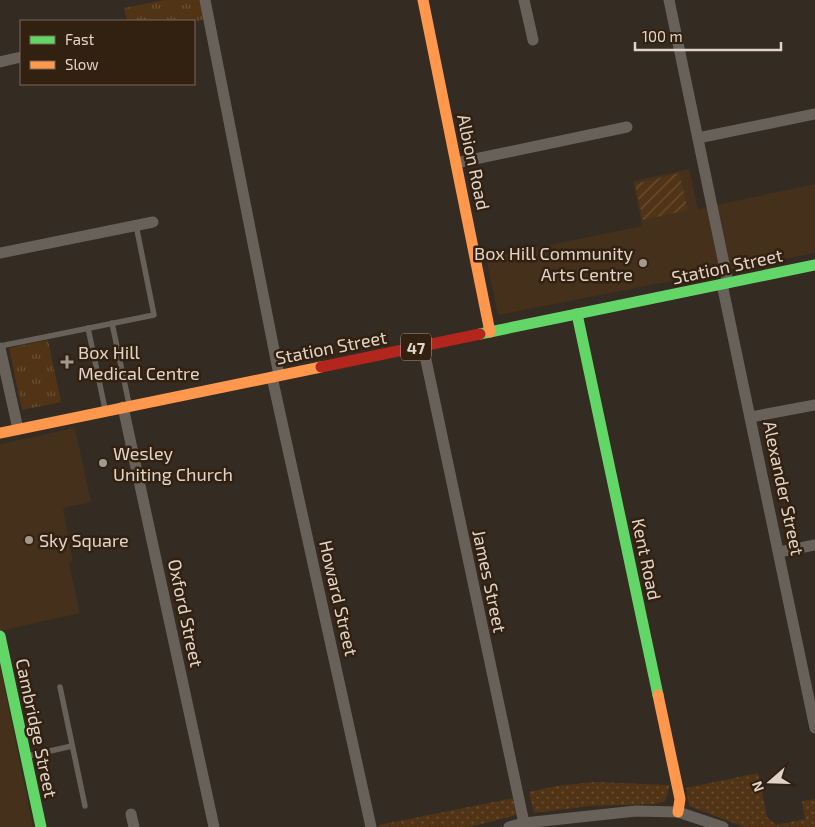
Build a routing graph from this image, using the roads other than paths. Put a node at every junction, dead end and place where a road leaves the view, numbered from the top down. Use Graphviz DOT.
graph roads {
  1 [pos="205,0"];
  2 [pos="422,0"];
  3 [pos="524,0"];
  4 [pos="669,0"];
  5 [pos="533,40"];
  6 [pos="20,58"];
  7 [pos="0,62"];
  8 [pos="815,114"];
  9 [pos="627,127"];
  10 [pos="698,138"];
  11 [pos="456,163"];
  12 [pos="153,222"];
  13 [pos="136,225"];
  14 [pos="0,253"];
  15 [pos="815,266"];
  16 [pos="725,284"];
  17 [pos="577,314"];
  18 [pos="112,323"];
  19 [pos="88,328"];
  20 [pos="490,332"];
  21 [pos="423,346"];
  22 [pos="0,347"];
  23 [pos="2,366"];
  24 [pos="275,376"];
  25 [pos="815,405"];
  26 [pos="126,406"];
  27 [pos="105,411"];
  28 [pos="751,417"];
  29 [pos="18,430"];
  30 [pos="0,433"];
  31 [pos="815,545"];
  32 [pos="779,552"];
  33 [pos="0,636"];
  34 [pos="60,687"];
  35 [pos="811,687"];
  36 [pos="815,728"];
  37 [pos="72,746"];
  38 [pos="26,757"];
  39 [pos="85,806"];
  40 [pos="678,812"];
  41 [pos="131,814"];
  42 [pos="524,823"];
  43 [pos="41,827"];
  44 [pos="134,827"];
  45 [pos="214,827"];
  46 [pos="371,827"];
  47 [pos="509,827"];
  48 [pos="722,827"];
  1 -- 24 [label="street, Howard Street"];
  2 -- 11 [label="street, Albion Road"];
  3 -- 5 [label="street"];
  4 -- 10 [label="street, Alexander Street"];
  6 -- 7 [label="street"];
  8 -- 10 [label="street"];
  9 -- 11 [label="street"];
  10 -- 16 [label="street, Alexander Street"];
  11 -- 20 [label="street, Albion Road"];
  12 -- 13 [label="street"];
  13 -- 14 [label="street"];
  13 -- 18 [label="lane"];
  15 -- 16 [label="street, Station Street / 47"];
  16 -- 17 [label="street, Station Street / 47"];
  16 -- 28 [label="street, Alexander Street"];
  17 -- 20 [label="street, Station Street / 47"];
  17 -- 40 [label="street, Kent Road"];
  18 -- 19 [label="lane"];
  18 -- 26 [label="lane"];
  19 -- 22 [label="lane"];
  19 -- 27 [label="lane"];
  20 -- 21 [label="street, Station Street / 47"];
  21 -- 24 [label="street, Station Street / 47"];
  21 -- 42 [label="street, James Street"];
  22 -- 23 [label="street"];
  23 -- 29 [label="street"];
  24 -- 26 [label="street, Station Street / 47"];
  24 -- 46 [label="street, Howard Street"];
  25 -- 28 [label="street"];
  26 -- 27 [label="street, Station Street / 47"];
  26 -- 45 [label="street, Oxford Street"];
  27 -- 29 [label="street, Station Street / 47"];
  28 -- 32 [label="street, Alexander Street"];
  29 -- 30 [label="street, Station Street / 47"];
  31 -- 32 [label="street"];
  32 -- 35 [label="street, Alexander Street"];
  33 -- 38 [label="street, Cambridge Street"];
  34 -- 37 [label="lane"];
  35 -- 36 [label="street, Alexander Street"];
  37 -- 38 [label="lane"];
  37 -- 39 [label="lane"];
  38 -- 43 [label="street, Cambridge Street"];
  40 -- 42 [label="street"];
  40 -- 48 [label="street"];
  41 -- 44 [label="street"];
  42 -- 47 [label="street"];
}
